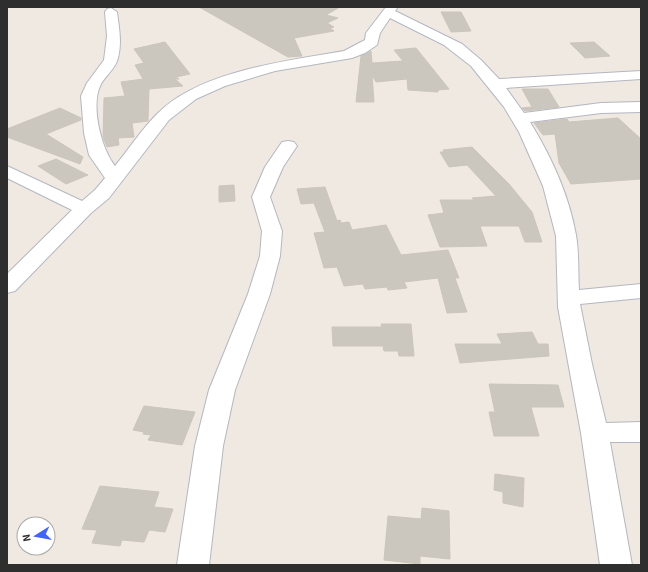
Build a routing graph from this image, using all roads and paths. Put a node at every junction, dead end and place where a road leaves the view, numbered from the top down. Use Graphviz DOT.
graph roads {
  1 [pos="390,10"];
  2 [pos="111,12"];
  3 [pos="527,68"];
  4 [pos="558,68"];
  5 [pos="641,75"];
  6 [pos="499,76"];
  7 [pos="641,107"];
  8 [pos="519,120"];
  9 [pos="288,146"];
  10 [pos="7,171"];
  11 [pos="114,178"];
  12 [pos="84,209"];
  13 [pos="9,281"];
  14 [pos="641,291"];
  15 [pos="568,298"];
  16 [pos="641,432"];
  17 [pos="595,433"];
  18 [pos="193,565"];
  19 [pos="616,565"];
  1 -- 6 [label="street"];
  1 -- 11 [label="street"];
  2 -- 11 [label="street"];
  3 -- 4 [label="street"];
  5 -- 6 [label="street"];
  6 -- 8 [label="street"];
  7 -- 8 [label="street"];
  8 -- 15 [label="street"];
  9 -- 18 [label="street"];
  10 -- 12 [label="street"];
  11 -- 12 [label="street"];
  12 -- 13 [label="street"];
  14 -- 15 [label="street"];
  15 -- 17 [label="street"];
  16 -- 17 [label="street"];
  17 -- 19 [label="street"];
}
